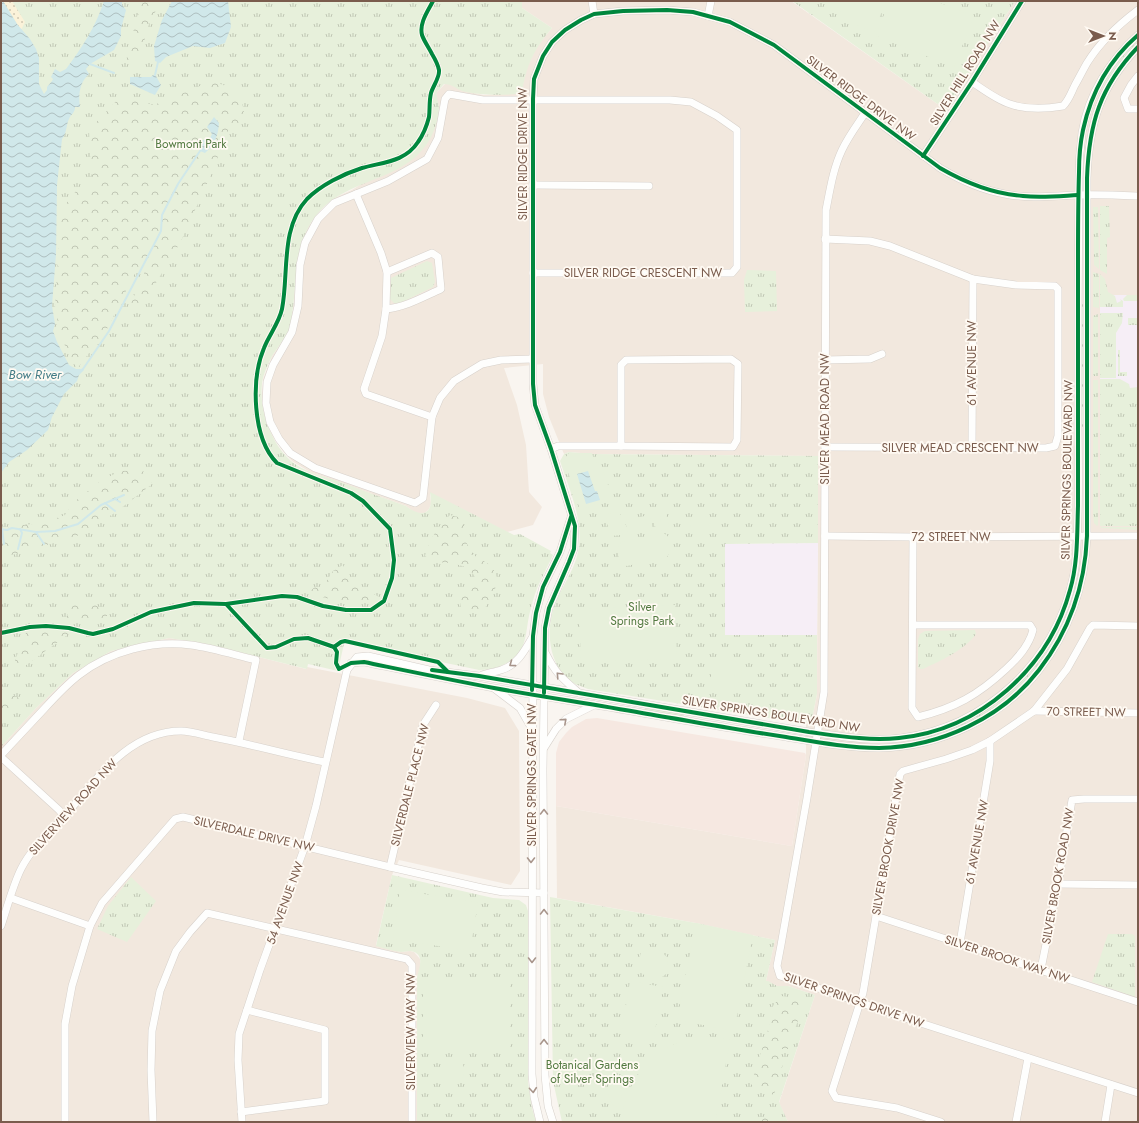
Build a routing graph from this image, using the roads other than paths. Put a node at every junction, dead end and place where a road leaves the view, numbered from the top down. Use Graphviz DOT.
graph roads {
  1 [pos="592,1"];
  2 [pos="711,1"];
  3 [pos="1022,1"];
  4 [pos="1138,10"];
  5 [pos="594,14"];
  6 [pos="708,16"];
  7 [pos="1138,35"];
  8 [pos="1138,47"];
  9 [pos="1138,76"];
  10 [pos="972,82"];
  11 [pos="533,99"];
  12 [pos="1138,109"];
  13 [pos="865,113"];
  14 [pos="923,156"];
  15 [pos="533,185"];
  16 [pos="649,186"];
  17 [pos="356,194"];
  18 [pos="1078,195"];
  19 [pos="1088,195"];
  20 [pos="1138,196"];
  21 [pos="826,239"];
  22 [pos="387,272"];
  23 [pos="533,273"];
  24 [pos="973,279"];
  25 [pos="386,309"];
  26 [pos="882,354"];
  27 [pos="532,359"];
  28 [pos="826,360"];
  29 [pos="432,417"];
  30 [pos="622,446"];
  31 [pos="825,447"];
  32 [pos="972,447"];
  33 [pos="551,449"];
  34 [pos="571,517"];
  35 [pos="825,536"];
  36 [pos="1077,536"];
  37 [pos="1087,536"];
  38 [pos="1138,536"];
  39 [pos="913,537"];
  40 [pos="913,625"];
  41 [pos="1138,626"];
  42 [pos="533,636"];
  43 [pos="545,652"];
  44 [pos="352,663"];
  45 [pos="479,676"];
  46 [pos="532,685"];
  47 [pos="544,687"];
  48 [pos="493,688"];
  49 [pos="579,693"];
  50 [pos="532,695"];
  51 [pos="544,697"];
  52 [pos="436,705"];
  53 [pos="594,705"];
  54 [pos="1034,711"];
  55 [pos="1138,712"];
  56 [pos="532,730"];
  57 [pos="818,733"];
  58 [pos="990,741"];
  59 [pos="239,742"];
  60 [pos="817,742"];
  61 [pos="544,748"];
  62 [pos="1,756"];
  63 [pos="325,762"];
  64 [pos="1138,799"];
  65 [pos="64,816"];
  66 [pos="305,846"];
  67 [pos="390,868"];
  68 [pos="1058,884"];
  69 [pos="1138,885"];
  70 [pos="531,893"];
  71 [pos="544,893"];
  72 [pos="11,898"];
  73 [pos="876,916"];
  74 [pos="1,926"];
  75 [pos="90,926"];
  76 [pos="275,929"];
  77 [pos="960,943"];
  78 [pos="1041,969"];
  79 [pos="860,1002"];
  80 [pos="1138,1002"];
  81 [pos="247,1010"];
  82 [pos="1028,1058"];
  83 [pos="1111,1085"];
  84 [pos="1138,1093"];
  85 [pos="241,1112"];
  86 [pos="65,1122"];
  87 [pos="153,1122"];
  88 [pos="242,1122"];
  89 [pos="412,1122"];
  90 [pos="540,1122"];
  91 [pos="553,1122"];
  92 [pos="940,1122"];
  93 [pos="1016,1122"];
  94 [pos="1105,1122"];
  1 -- 5 [label="street"];
  2 -- 6 [label="street"];
  3 -- 10 [label="street, SILVER HILL ROAD NW"];
  4 -- 10 [label="street"];
  5 -- 6 [label="street, SILVER RIDGE DRIVE NW"];
  5 -- 11 [label="street, SILVER RIDGE DRIVE NW"];
  6 -- 13 [label="street, SILVER RIDGE DRIVE NW"];
  7 -- 18 [label="street, SILVER SPRINGS BOULEVARD NW"];
  8 -- 19 [label="street, SILVER SPRINGS BOULEVARD NW"];
  9 -- 12 [label="street"];
  10 -- 14 [label="street, SILVER HILL ROAD NW"];
  11 -- 15 [label="street, SILVER RIDGE DRIVE NW"];
  11 -- 17 [label="street"];
  11 -- 23 [label="street, SILVER RIDGE CRESCENT NW"];
  13 -- 14 [label="street, SILVER RIDGE DRIVE NW"];
  13 -- 21 [label="street, SILVER MEAD ROAD NW"];
  14 -- 18 [label="street, SILVER RIDGE DRIVE NW"];
  15 -- 16 [label="street"];
  15 -- 23 [label="street, SILVER RIDGE DRIVE NW"];
  17 -- 22 [label="street"];
  17 -- 29 [label="street"];
  18 -- 19 [label="street, SILVER RIDGE DRIVE NW"];
  18 -- 36 [label="street, SILVER SPRINGS BOULEVARD NW"];
  19 -- 20 [label="street, SILVER RIDGE DRIVE NW"];
  19 -- 37 [label="street, SILVER SPRINGS BOULEVARD NW"];
  21 -- 24 [label="street, SILVER MEAD CRESCENT NW"];
  21 -- 28 [label="street, SILVER MEAD ROAD NW"];
  22 -- 25 [label="street"];
  22 -- 25 [label="street"];
  23 -- 27 [label="street, SILVER RIDGE DRIVE NW"];
  24 -- 32 [label="street, 61 AVENUE NW"];
  24 -- 32 [label="street, SILVER MEAD CRESCENT NW"];
  25 -- 29 [label="street"];
  26 -- 28 [label="street"];
  27 -- 29 [label="street"];
  27 -- 33 [label="street, SILVER RIDGE DRIVE NW"];
  28 -- 31 [label="street, SILVER MEAD ROAD NW"];
  30 -- 30 [label="street"];
  30 -- 33 [label="street"];
  31 -- 32 [label="street, SILVER MEAD CRESCENT NW"];
  31 -- 35 [label="street, SILVER MEAD ROAD NW"];
  33 -- 34 [label="street, SILVER RIDGE DRIVE NW"];
  34 -- 42 [label="street, SILVER SPRINGS GATE NW"];
  34 -- 43 [label="street, SILVER SPRINGS GATE NW"];
  35 -- 39 [label="street, 72 STREET NW"];
  35 -- 57 [label="street, SILVER MEAD ROAD NW"];
  36 -- 37 [label="street, 72 STREET NW"];
  36 -- 39 [label="street, 72 STREET NW"];
  36 -- 57 [label="street, SILVER SPRINGS BOULEVARD NW"];
  37 -- 38 [label="street, 72 STREET NW"];
  37 -- 60 [label="street, SILVER SPRINGS BOULEVARD NW"];
  39 -- 40 [label="street"];
  40 -- 40 [label="street"];
  41 -- 54 [label="street, SILVER BROOK DRIVE NW"];
  42 -- 45 [label="street, one-way"];
  42 -- 46 [label="street, SILVER SPRINGS GATE NW"];
  43 -- 47 [label="street, SILVER SPRINGS GATE NW"];
  49 -- 43 [label="street, one-way"];
  44 -- 45 [label="street, SILVER SPRINGS BOULEVARD NW"];
  44 -- 48 [label="street, SILVER SPRINGS BOULEVARD NW"];
  44 -- 63 [label="street, 54 AVENUE NW"];
  45 -- 46 [label="street, SILVER SPRINGS BOULEVARD NW"];
  46 -- 47 [label="street, SILVER SPRINGS BOULEVARD NW"];
  46 -- 50 [label="street, SILVER SPRINGS GATE NW"];
  47 -- 49 [label="street, SILVER SPRINGS BOULEVARD NW"];
  47 -- 51 [label="street, SILVER SPRINGS GATE NW"];
  48 -- 50 [label="street, SILVER SPRINGS BOULEVARD NW"];
  48 -- 56 [label="street"];
  49 -- 57 [label="street, SILVER SPRINGS BOULEVARD NW"];
  50 -- 51 [label="street, SILVER SPRINGS BOULEVARD NW"];
  50 -- 56 [label="street, SILVER SPRINGS GATE NW"];
  51 -- 53 [label="street, SILVER SPRINGS BOULEVARD NW"];
  51 -- 61 [label="street, SILVER SPRINGS GATE NW"];
  52 -- 67 [label="street, SILVERDALE PLACE NW"];
  53 -- 60 [label="street, SILVER SPRINGS BOULEVARD NW"];
  61 -- 53 [label="street, one-way"];
  54 -- 55 [label="street, 70 STREET NW"];
  54 -- 58 [label="street, SILVER BROOK DRIVE NW"];
  56 -- 70 [label="street, SILVER SPRINGS GATE NW, one-way"];
  57 -- 60 [label="street, SILVER SPRINGS DRIVE NW"];
  58 -- 73 [label="street, SILVER BROOK DRIVE NW"];
  58 -- 77 [label="street, 61 AVENUE NW"];
  59 -- 62 [label="street"];
  59 -- 63 [label="street, SILVERVIEW ROAD NW"];
  59 -- 65 [label="street, SILVERVIEW ROAD NW"];
  60 -- 79 [label="street, SILVER SPRINGS DRIVE NW"];
  71 -- 61 [label="street, SILVER SPRINGS GATE NW, one-way"];
  62 -- 65 [label="street"];
  63 -- 66 [label="street, 54 AVENUE NW"];
  64 -- 68 [label="street, SILVER BROOK ROAD NW"];
  65 -- 72 [label="street, SILVERVIEW ROAD NW"];
  66 -- 67 [label="street, SILVERDALE DRIVE NW"];
  66 -- 75 [label="street, SILVERDALE DRIVE NW"];
  66 -- 76 [label="street, 54 AVENUE NW"];
  67 -- 70 [label="street, SILVERDALE DRIVE NW"];
  68 -- 69 [label="street"];
  68 -- 78 [label="street, SILVER BROOK ROAD NW"];
  70 -- 71 [label="street, SILVERDALE DRIVE NW"];
  70 -- 90 [label="street, SILVER SPRINGS GATE NW, one-way"];
  91 -- 71 [label="street, SILVER SPRINGS GATE NW, one-way"];
  72 -- 74 [label="street, SILVERVIEW ROAD NW"];
  72 -- 75 [label="street"];
  73 -- 77 [label="street, SILVER BROOK WAY NW"];
  73 -- 79 [label="street, SILVER BROOK DRIVE NW"];
  75 -- 86 [label="street, SILVERDALE DRIVE NW"];
  76 -- 81 [label="street, 54 AVENUE NW"];
  76 -- 87 [label="street, SILVERVIEW WAY NW"];
  76 -- 89 [label="street, SILVERVIEW WAY NW"];
  77 -- 78 [label="street, SILVER BROOK WAY NW"];
  78 -- 80 [label="street, SILVER BROOK WAY NW"];
  79 -- 82 [label="street, SILVER SPRINGS DRIVE NW"];
  79 -- 92 [label="street, SILVER BROOK DRIVE NW"];
  81 -- 85 [label="street, 54 AVENUE NW"];
  81 -- 85 [label="street"];
  82 -- 83 [label="street, SILVER SPRINGS DRIVE NW"];
  82 -- 93 [label="street"];
  83 -- 84 [label="street, SILVER SPRINGS DRIVE NW"];
  83 -- 94 [label="street"];
  85 -- 88 [label="street, 54 AVENUE NW"];
}
